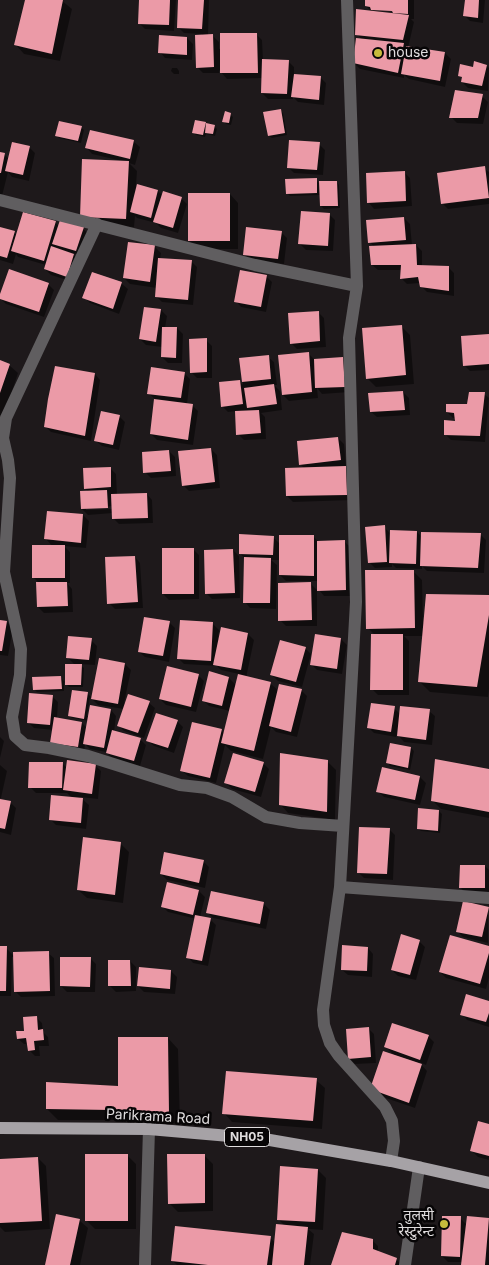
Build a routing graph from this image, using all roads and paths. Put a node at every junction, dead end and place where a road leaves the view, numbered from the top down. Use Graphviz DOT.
graph roads {
  1 [pos="347,0"];
  2 [pos="0,200"];
  3 [pos="97,224"];
  4 [pos="357,286"];
  5 [pos="343,826"];
  6 [pos="340,887"];
  7 [pos="489,898"];
  8 [pos="0,1128"];
  9 [pos="149,1129"];
  10 [pos="391,1161"];
  11 [pos="419,1167"];
  12 [pos="489,1183"];
  13 [pos="145,1265"];
  14 [pos="405,1265"];
  1 -- 4 [label="street"];
  2 -- 3 [label="street"];
  3 -- 4 [label="street"];
  3 -- 5 [label="street"];
  4 -- 5 [label="street"];
  5 -- 6 [label="street"];
  6 -- 7 [label="street"];
  6 -- 10 [label="street"];
  8 -- 9 [label="main road, Parikrama Road / NH05"];
  9 -- 10 [label="main road, Parikrama Road / NH05"];
  9 -- 13 [label="street"];
  10 -- 11 [label="main road, Parikrama Road / NH05"];
  11 -- 12 [label="main road, Parikrama Road / NH05"];
  11 -- 14 [label="street"];
}
